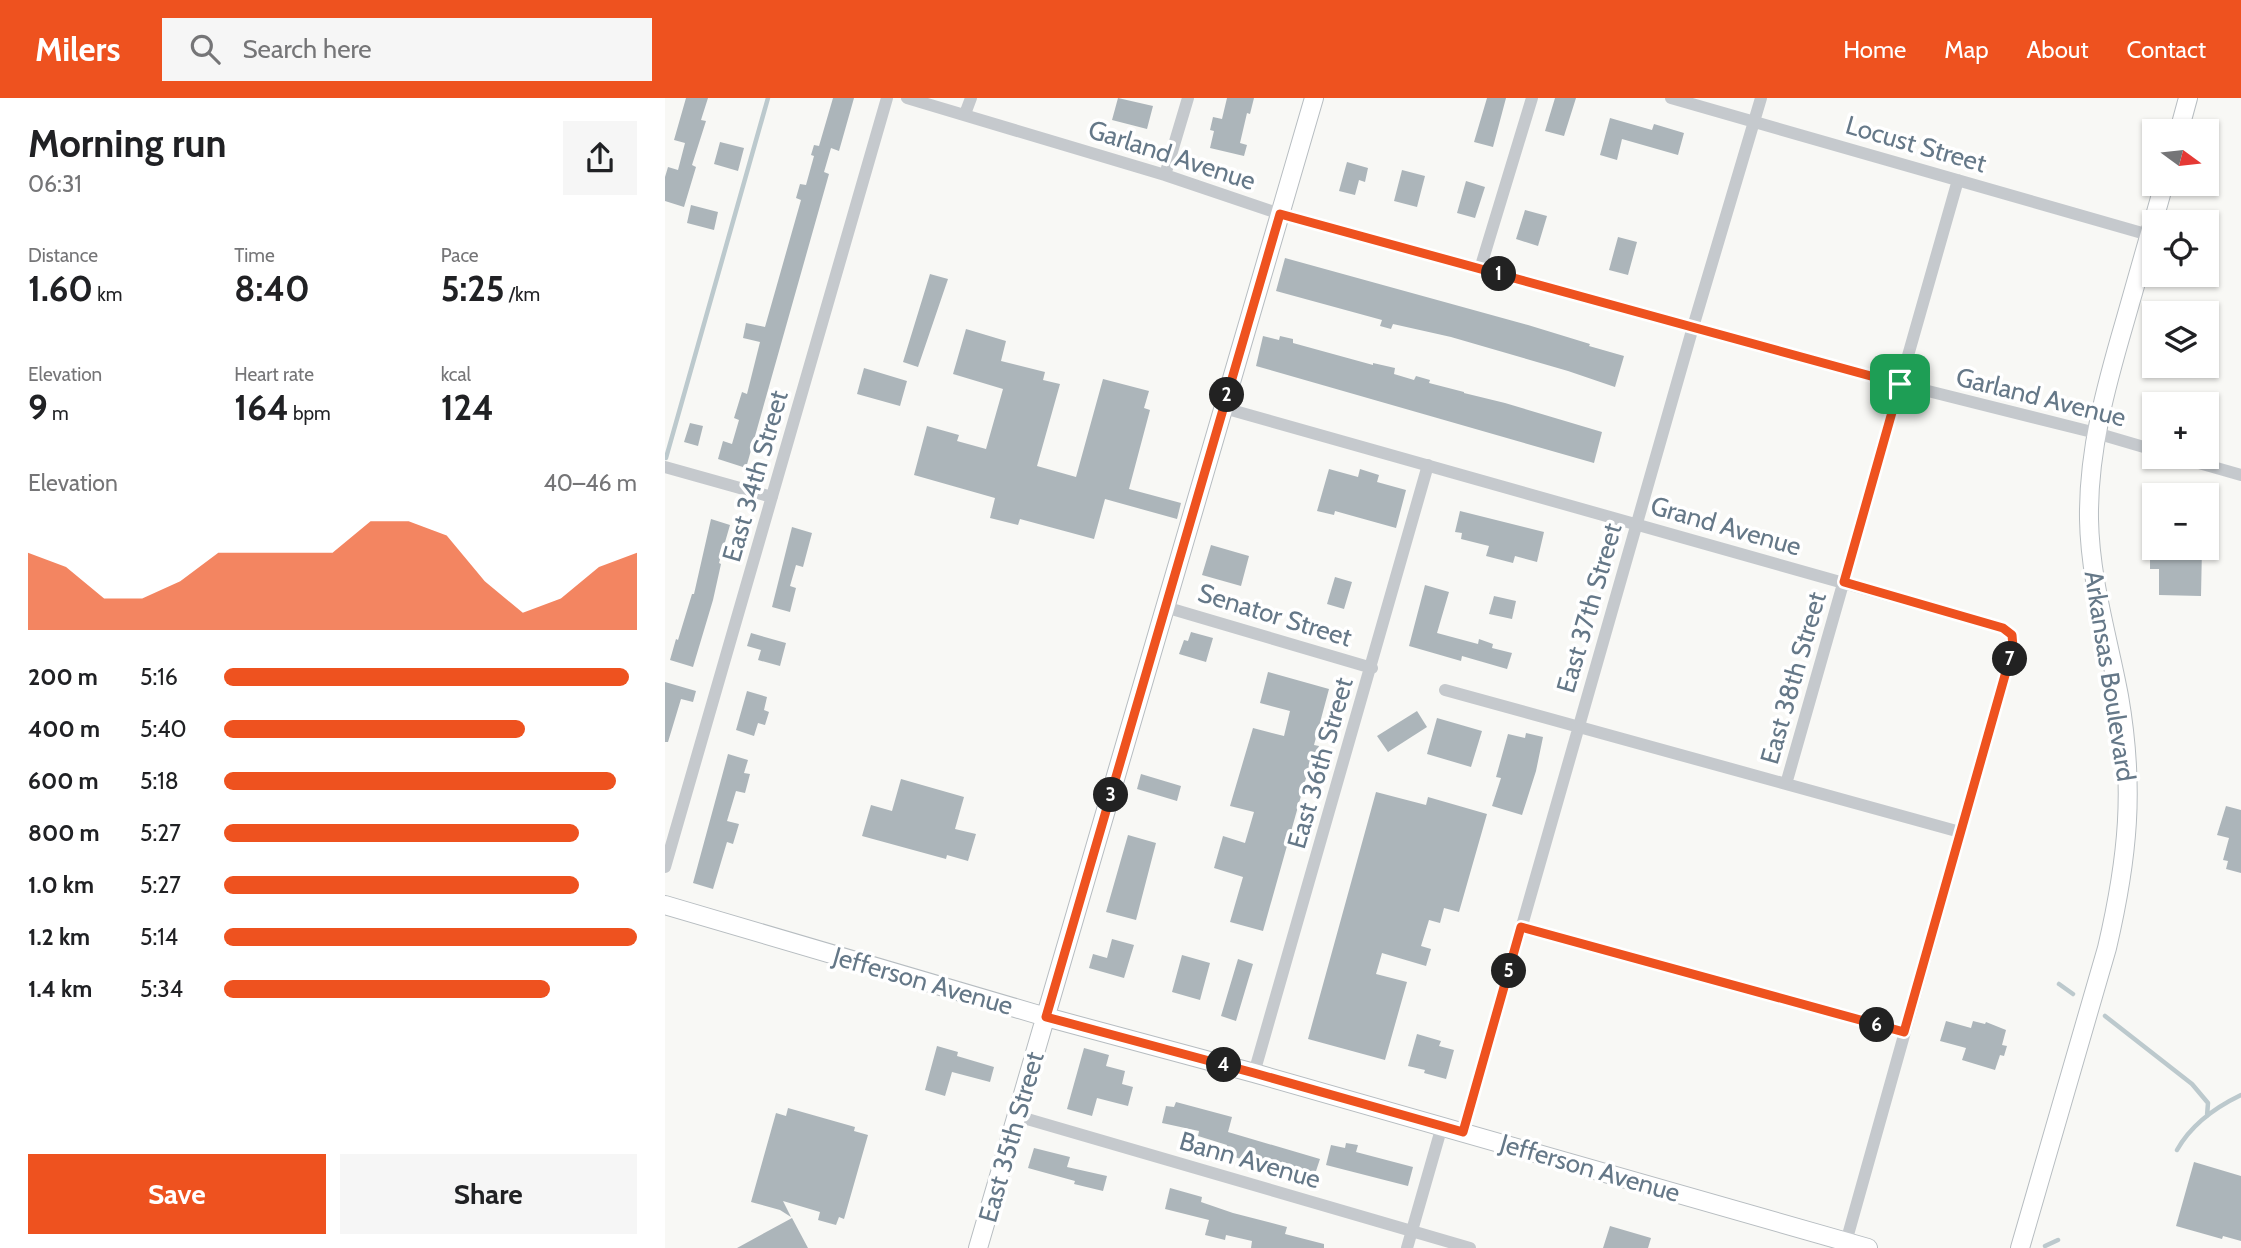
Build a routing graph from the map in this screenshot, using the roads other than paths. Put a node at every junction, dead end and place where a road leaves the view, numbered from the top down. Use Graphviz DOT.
graph roads {
  1 [pos="887,98"];
  2 [pos="907,98"];
  3 [pos="971,98"];
  4 [pos="1188,98"];
  5 [pos="1314,98"];
  6 [pos="1532,98"];
  7 [pos="1671,98"];
  8 [pos="1762,98"];
  9 [pos="2188,98"];
  10 [pos="965,114"];
  11 [pos="2182,119"];
  12 [pos="1755,122"];
  13 [pos="1165,174"];
  14 [pos="1958,180"];
  15 [pos="1280,214"];
  16 [pos="2142,233"];
  17 [pos="2142,260"];
  18 [pos="1480,269"];
  19 [pos="1693,327"];
  20 [pos="1900,384"];
  21 [pos="1224,408"];
  22 [pos="2097,433"];
  23 [pos="2142,446"];
  24 [pos="1428,466"];
  25 [pos="665,467"];
  26 [pos="2219,469"];
  27 [pos="2241,475"];
  28 [pos="772,497"];
  29 [pos="1637,525"];
  30 [pos="1844,582"];
  31 [pos="1165,607"];
  32 [pos="1371,668"];
  33 [pos="1445,690"];
  34 [pos="1579,727"];
  35 [pos="1787,784"];
  36 [pos="1960,832"];
  37 [pos="665,867"];
  38 [pos="665,905"];
  39 [pos="1521,927"];
  40 [pos="1046,1017"];
  41 [pos="1904,1032"];
  42 [pos="1254,1073"];
  43 [pos="1017,1116"];
  44 [pos="1442,1126"];
  45 [pos="1463,1132"];
  46 [pos="1412,1231"];
  47 [pos="1846,1242"];
  48 [pos="978,1248"];
  49 [pos="1407,1248"];
  50 [pos="1470,1248"];
  51 [pos="1868,1248"];
  52 [pos="2020,1248"];
  1 -- 28 [label="street, East 34th Street"];
  2 -- 10 [label="street, Garland Avenue"];
  3 -- 10 [label="street"];
  4 -- 13 [label="street"];
  5 -- 15 [label="main road, East 35th Street"];
  6 -- 18 [label="street"];
  7 -- 12 [label="street, Locust Street"];
  8 -- 12 [label="street, East 37th Street"];
  9 -- 11 [label="main road"];
  10 -- 13 [label="street, Garland Avenue"];
  12 -- 14 [label="street, Locust Street"];
  12 -- 19 [label="street, East 37th Street"];
  13 -- 15 [label="street, Garland Avenue"];
  14 -- 16 [label="street, Locust Street"];
  14 -- 20 [label="street, East 38th Street"];
  15 -- 18 [label="street, Garland Avenue"];
  15 -- 21 [label="main road, East 35th Street"];
  17 -- 22 [label="main road, Arkansas Boulevard"];
  18 -- 19 [label="street, Garland Avenue"];
  19 -- 20 [label="street, Garland Avenue"];
  19 -- 29 [label="street, East 37th Street"];
  20 -- 22 [label="street, Garland Avenue"];
  20 -- 30 [label="street, East 38th Street"];
  21 -- 24 [label="street, Grand Avenue"];
  21 -- 31 [label="main road, East 35th Street"];
  22 -- 23 [label="street, Garland Avenue"];
  22 -- 52 [label="main road, Arkansas Boulevard"];
  24 -- 29 [label="street, Grand Avenue"];
  24 -- 32 [label="street, East 36th Street"];
  25 -- 28 [label="street"];
  26 -- 27 [label="street"];
  28 -- 37 [label="street, East 34th Street"];
  29 -- 30 [label="street, Grand Avenue"];
  29 -- 34 [label="street, East 37th Street"];
  30 -- 35 [label="street, East 38th Street"];
  30 -- 36 [label="street, Grand Avenue"];
  31 -- 32 [label="street, Senator Street"];
  31 -- 40 [label="main road, East 35th Street"];
  32 -- 42 [label="street, East 36th Street"];
  33 -- 34 [label="street"];
  34 -- 35 [label="street"];
  34 -- 39 [label="street, East 37th Street"];
  35 -- 36 [label="street"];
  36 -- 41 [label="street"];
  38 -- 40 [label="main road, Jefferson Avenue"];
  39 -- 41 [label="street"];
  39 -- 45 [label="street, East 37th Street"];
  40 -- 42 [label="main road, Jefferson Avenue"];
  40 -- 43 [label="main road, East 35th Street"];
  41 -- 47 [label="street"];
  42 -- 44 [label="main road, Jefferson Avenue"];
  43 -- 46 [label="street, Bann Avenue"];
  43 -- 48 [label="main road, East 35th Street"];
  44 -- 45 [label="main road, Jefferson Avenue"];
  44 -- 46 [label="street"];
  45 -- 47 [label="main road, Jefferson Avenue"];
  46 -- 49 [label="street"];
  46 -- 50 [label="street, Bann Avenue"];
  47 -- 51 [label="main road, Jefferson Avenue"];
}
